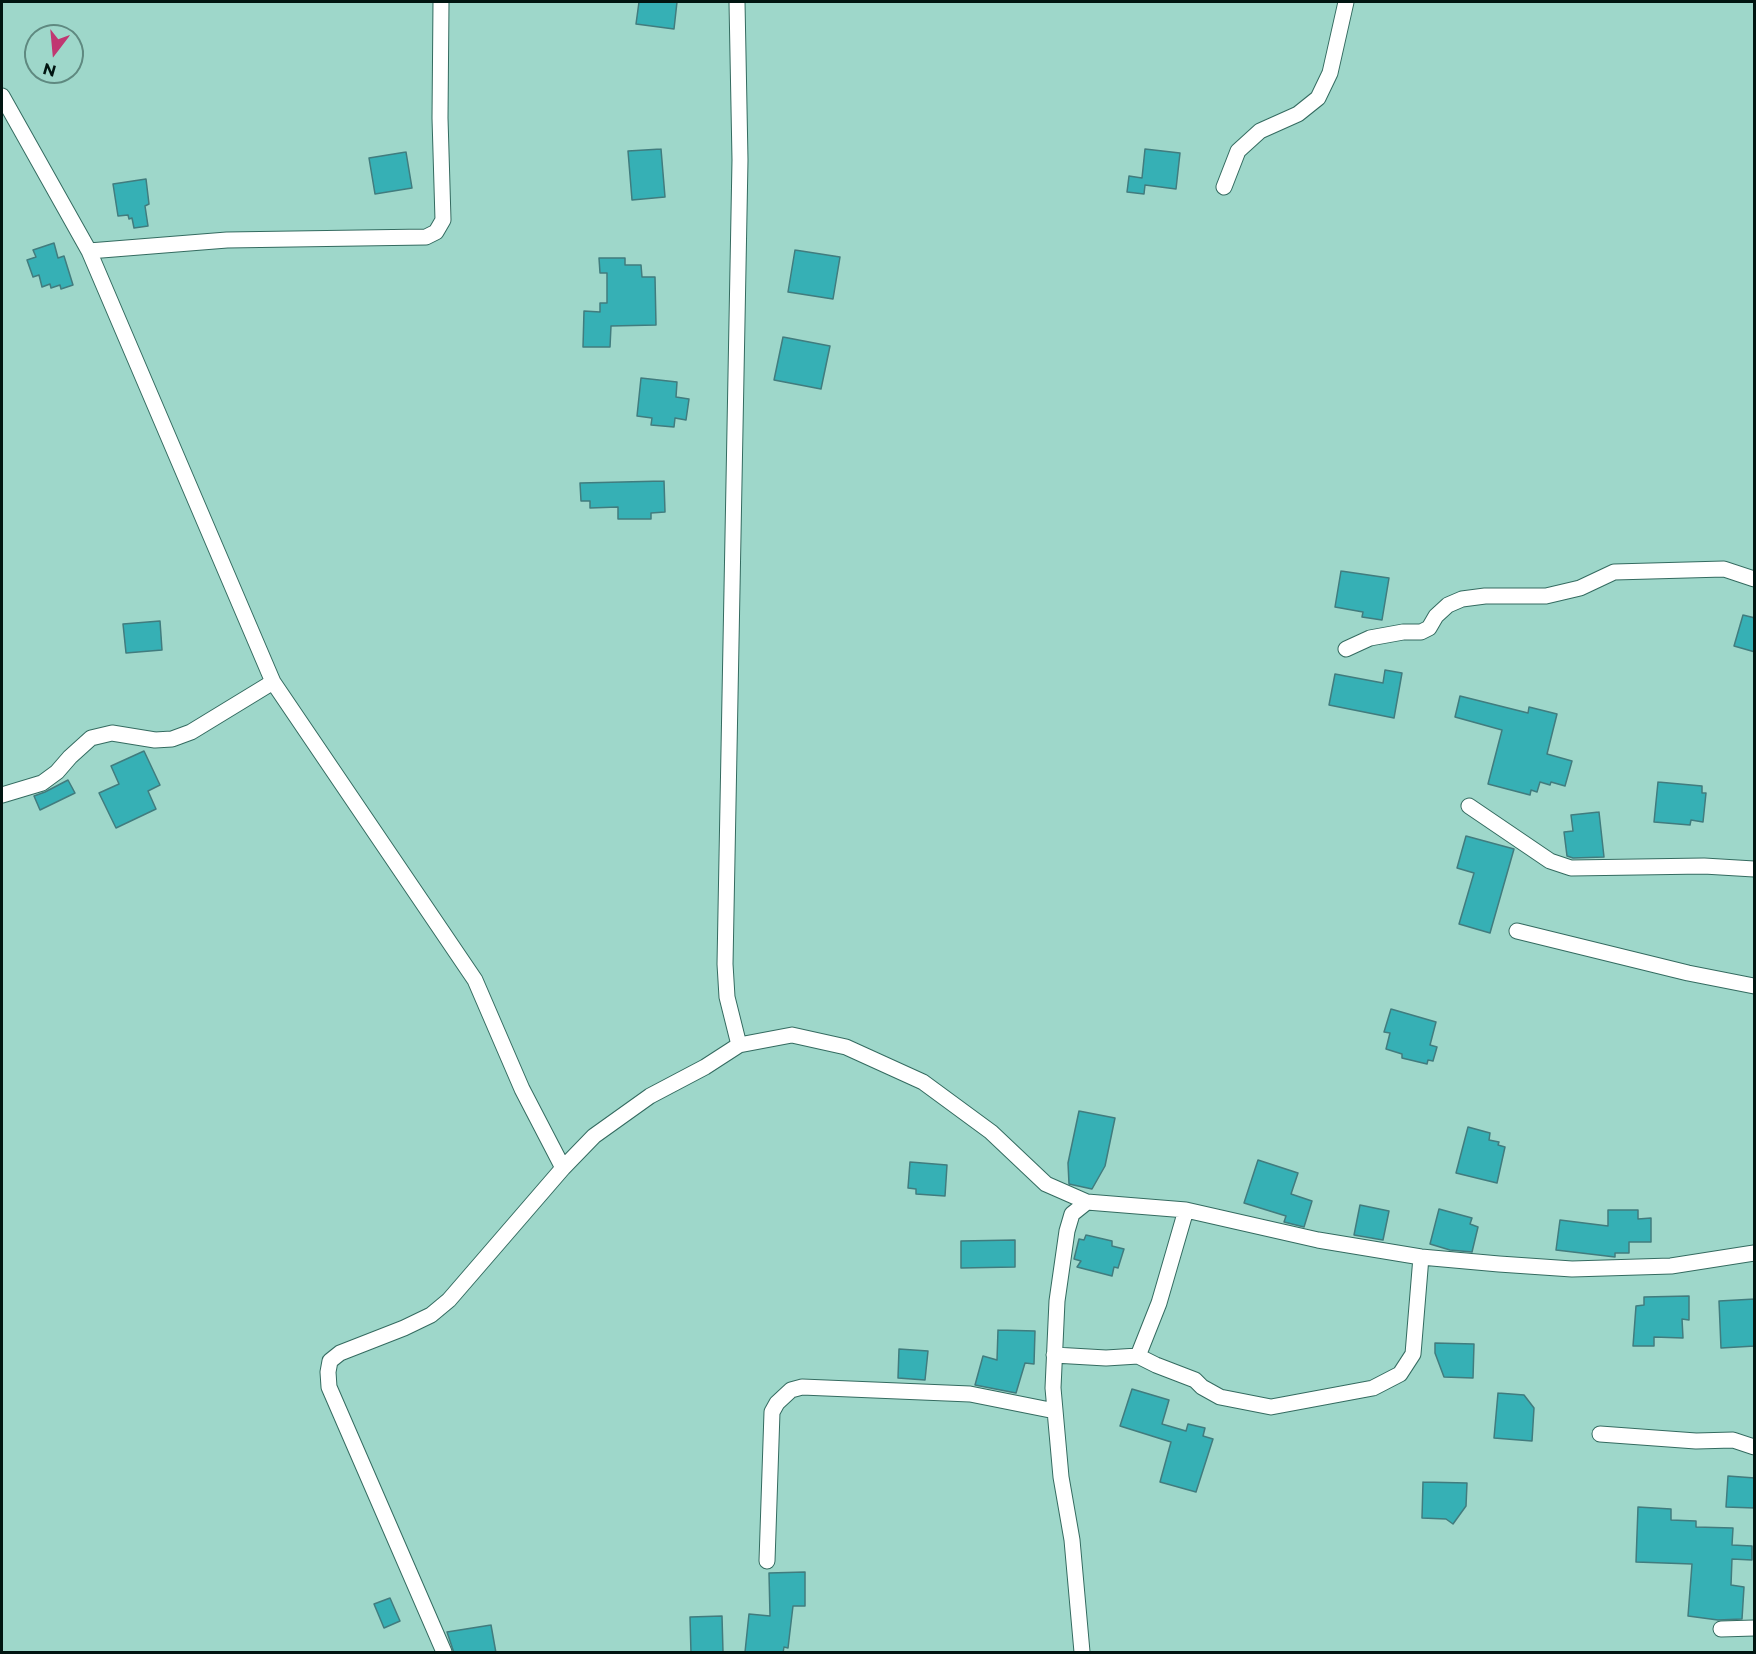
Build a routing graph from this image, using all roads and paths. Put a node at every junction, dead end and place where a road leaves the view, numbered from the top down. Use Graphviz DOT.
graph roads {
  1 [pos="441,2"];
  2 [pos="737,2"];
  3 [pos="1346,2"];
  4 [pos="2,96"];
  5 [pos="1224,188"];
  6 [pos="89,250"];
  7 [pos="1755,579"];
  8 [pos="1346,649"];
  9 [pos="273,682"];
  10 [pos="2,795"];
  11 [pos="1469,806"];
  12 [pos="1755,869"];
  13 [pos="1517,931"];
  14 [pos="1755,986"];
  15 [pos="739,1045"];
  16 [pos="563,1168"];
  17 [pos="1086,1202"];
  18 [pos="1186,1210"];
  19 [pos="1755,1253"];
  20 [pos="1421,1257"];
  21 [pos="1054,1355"];
  22 [pos="1138,1356"];
  23 [pos="1055,1411"];
  24 [pos="1600,1434"];
  25 [pos="1755,1447"];
  26 [pos="767,1561"];
  27 [pos="1755,1628"];
  28 [pos="1721,1629"];
  29 [pos="444,1653"];
  30 [pos="1082,1653"];
  1 -- 6 [label="street"];
  2 -- 15 [label="street"];
  3 -- 5 [label="street"];
  4 -- 6 [label="street"];
  6 -- 9 [label="street"];
  7 -- 8 [label="street"];
  9 -- 10 [label="street"];
  9 -- 16 [label="street"];
  11 -- 12 [label="street"];
  13 -- 14 [label="street"];
  15 -- 16 [label="street"];
  15 -- 17 [label="street"];
  16 -- 29 [label="street"];
  17 -- 18 [label="street"];
  17 -- 21 [label="street"];
  18 -- 20 [label="street"];
  18 -- 22 [label="street"];
  19 -- 20 [label="street"];
  20 -- 22 [label="street"];
  21 -- 22 [label="street"];
  21 -- 23 [label="street"];
  23 -- 26 [label="street"];
  23 -- 30 [label="street"];
  24 -- 25 [label="street"];
  27 -- 28 [label="street"];
}
